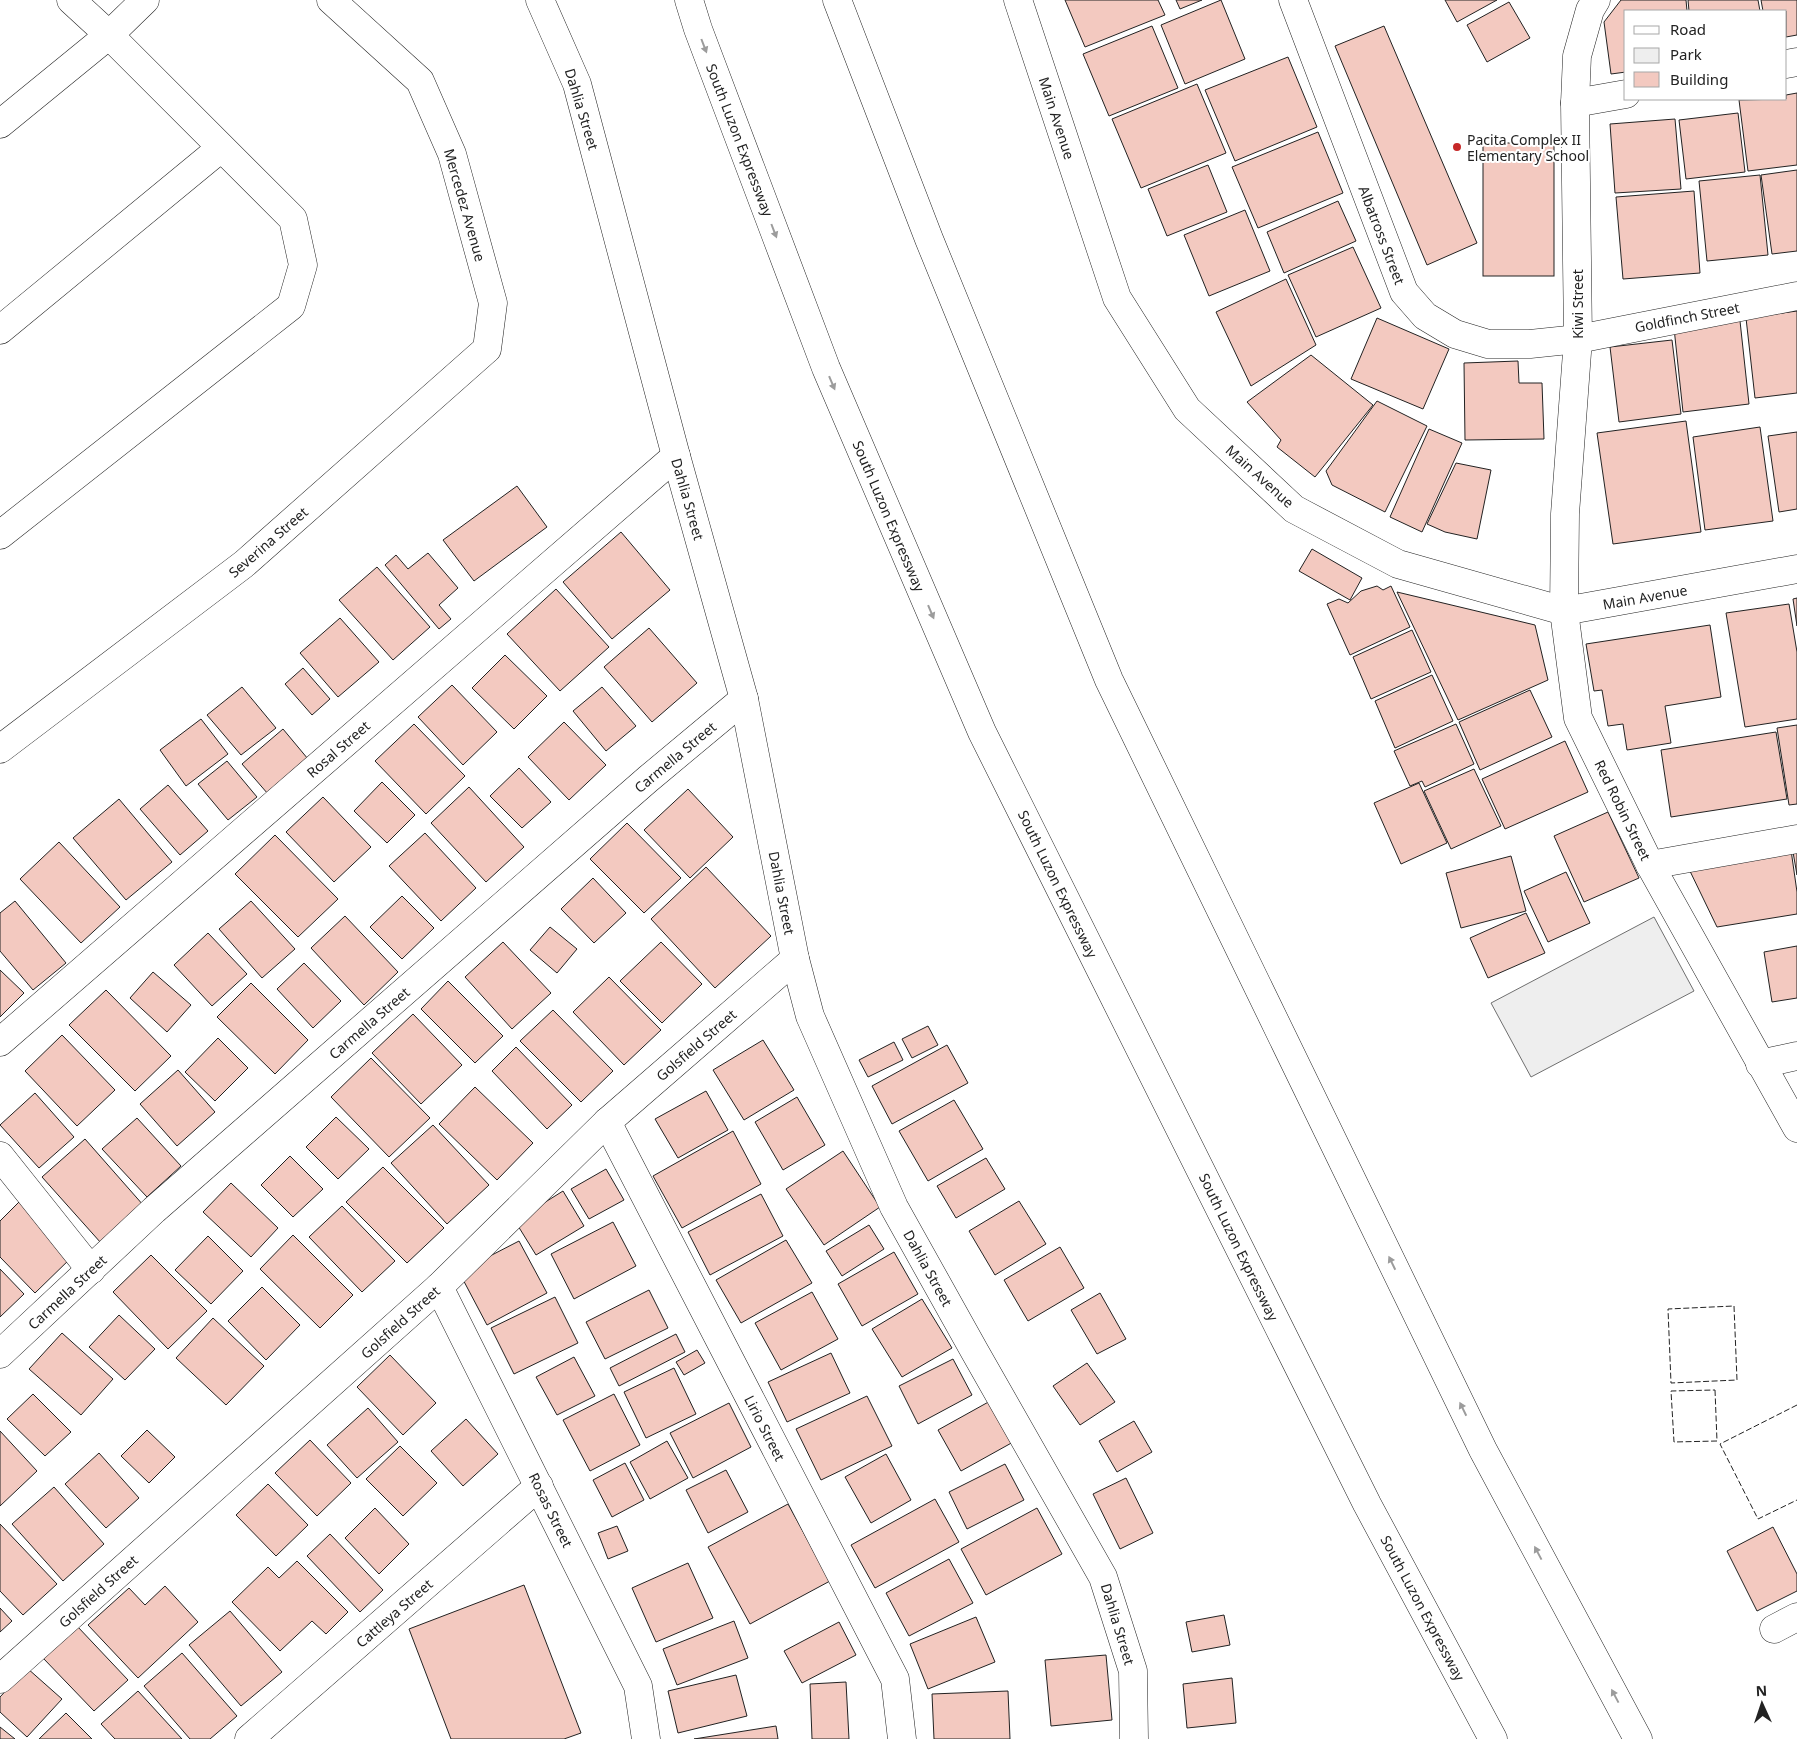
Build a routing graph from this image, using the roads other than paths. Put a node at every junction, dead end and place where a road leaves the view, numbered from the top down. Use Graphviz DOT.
graph roads {
  1 [pos="71,0"];
  2 [pos="145,0"];
  3 [pos="331,0"];
  4 [pos="540,0"];
  5 [pos="689,0"];
  6 [pos="837,0"];
  7 [pos="1018,0"];
  8 [pos="1293,0"];
  9 [pos="1596,0"];
  10 [pos="109,35"];
  11 [pos="1624,94"];
  12 [pos="1575,103"];
  13 [pos="0,124"];
  14 [pos="221,148"];
  15 [pos="1797,296"];
  16 [pos="492,304"];
  17 [pos="0,330"];
  18 [pos="1578,339"];
  19 [pos="676,456"];
  20 [pos="0,535"];
  21 [pos="1797,569"];
  22 [pos="1564,612"];
  23 [pos="744,698"];
  24 [pos="0,749"];
  25 [pos="1797,838"];
  26 [pos="1650,865"];
  27 [pos="795,960"];
  28 [pos="0,1042"];
  29 [pos="1797,1056"];
  30 [pos="1760,1064"];
  31 [pos="607,1122"];
  32 [pos="1797,1128"];
  33 [pos="0,1156"];
  34 [pos="91,1270"];
  35 [pos="439,1287"];
  36 [pos="0,1354"];
  37 [pos="539,1486"];
  38 [pos="0,1679"];
  39 [pos="249,1739"];
  40 [pos="646,1739"];
  41 [pos="902,1739"];
  42 [pos="1134,1739"];
  43 [pos="1493,1739"];
  44 [pos="1638,1739"];
  1 -- 10 [label="main road"];
  2 -- 10 [label="main road"];
  3 -- 16 [label="main road, Mercedez Avenue"];
  4 -- 19 [label="main road, Dahlia Street"];
  5 -- 43 [label="main road, South Luzon Expressway, one-way"];
  44 -- 6 [label="main road, one-way"];
  7 -- 22 [label="main road, Main Avenue"];
  8 -- 18 [label="main road, Albatross Street"];
  9 -- 12 [label="main road, Kiwi Street"];
  10 -- 13 [label="main road"];
  10 -- 14 [label="main road"];
  11 -- 12 [label="main road"];
  12 -- 18 [label="main road, Kiwi Street"];
  14 -- 17 [label="main road"];
  14 -- 20 [label="main road"];
  15 -- 18 [label="main road, Goldfinch Street"];
  16 -- 24 [label="main road, Severina Street"];
  18 -- 22 [label="main road, Kiwi Street"];
  19 -- 23 [label="main road, Dahlia Street"];
  19 -- 28 [label="main road, Rosal Street"];
  21 -- 22 [label="main road, Main Avenue"];
  22 -- 26 [label="main road, Red Robin Street"];
  23 -- 27 [label="main road, Dahlia Street"];
  23 -- 34 [label="main road, Carmella Street"];
  25 -- 26 [label="main road, Red Robin Street"];
  26 -- 30 [label="main road"];
  27 -- 31 [label="main road, Golsfield Street"];
  27 -- 42 [label="main road, Dahlia Street"];
  29 -- 30 [label="main road"];
  30 -- 32 [label="main road"];
  31 -- 35 [label="main road, Golsfield Street"];
  31 -- 41 [label="main road, Lirio Street"];
  33 -- 34 [label="main road"];
  34 -- 36 [label="main road, Carmella Street"];
  35 -- 37 [label="main road, Rosas Street"];
  35 -- 38 [label="main road, Golsfield Street"];
  37 -- 39 [label="main road, Cattleya Street"];
  37 -- 40 [label="main road, Rosas Street"];
}
